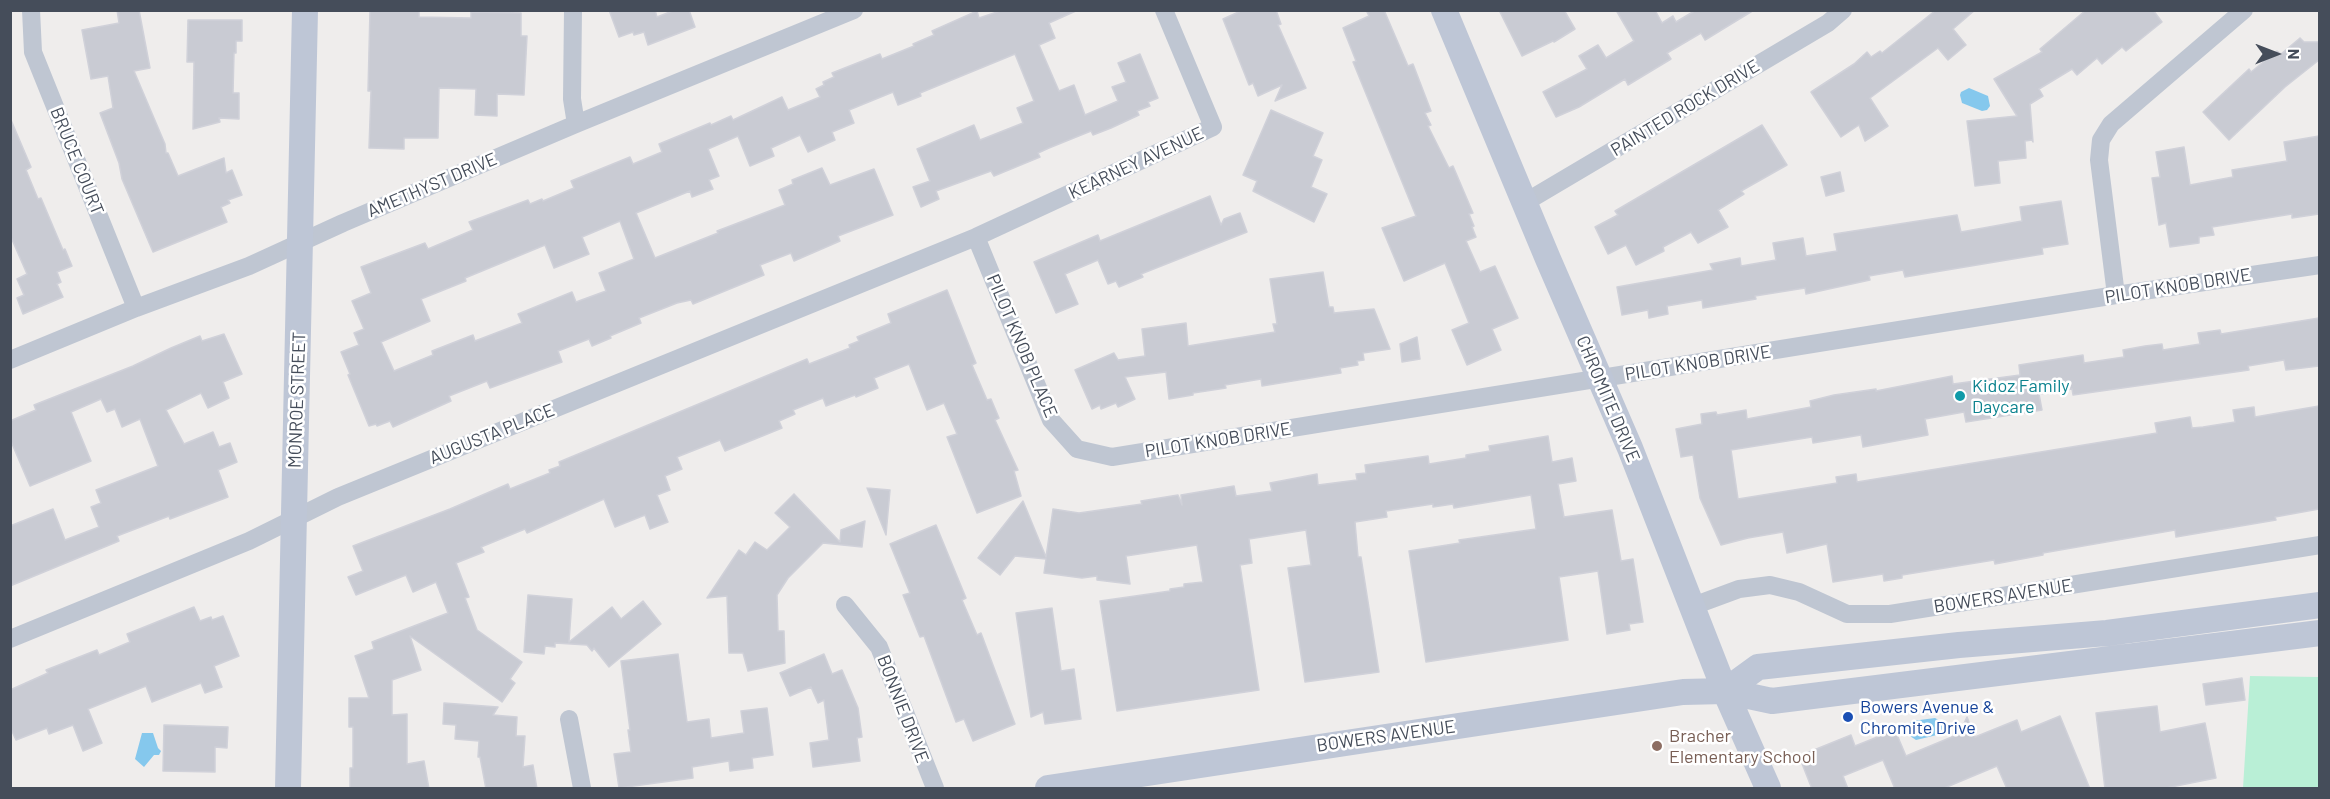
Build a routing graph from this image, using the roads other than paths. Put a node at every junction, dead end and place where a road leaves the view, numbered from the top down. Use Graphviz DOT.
graph roads {
  1 [pos="31,10"];
  2 [pos="305,10"];
  3 [pos="573,10"];
  4 [pos="854,10"];
  5 [pos="1164,10"];
  6 [pos="1444,10"];
  7 [pos="1843,10"];
  8 [pos="2244,10"];
  9 [pos="576,124"];
  10 [pos="1524,203"];
  11 [pos="976,237"];
  12 [pos="302,242"];
  13 [pos="2319,265"];
  14 [pos="2116,295"];
  15 [pos="136,308"];
  16 [pos="10,360"];
  17 [pos="1600,378"];
  18 [pos="1077,449"];
  19 [pos="293,518"];
  20 [pos="2319,545"];
  21 [pos="845,605"];
  22 [pos="2319,605"];
  23 [pos="1693,606"];
  24 [pos="2319,633"];
  25 [pos="10,639"];
  26 [pos="1725,691"];
  27 [pos="568,719"];
  28 [pos="288,789"];
  29 [pos="582,789"];
  30 [pos="935,789"];
  31 [pos="1048,789"];
  32 [pos="1768,789"];
  1 -- 15 [label="street, BRUCE COURT"];
  2 -- 12 [label="main road, MONROE STREET"];
  3 -- 9 [label="street"];
  4 -- 9 [label="street, AMETHYST DRIVE"];
  5 -- 11 [label="street, KEARNEY AVENUE"];
  6 -- 10 [label="main road, CHROMITE DRIVE"];
  7 -- 10 [label="street, PAINTED ROCK DRIVE"];
  8 -- 14 [label="street"];
  9 -- 12 [label="street, AMETHYST DRIVE"];
  10 -- 17 [label="main road, CHROMITE DRIVE"];
  11 -- 18 [label="street, PILOT KNOB PLACE"];
  11 -- 19 [label="street, AUGUSTA PLACE"];
  12 -- 15 [label="street, AMETHYST DRIVE"];
  12 -- 19 [label="main road, MONROE STREET"];
  13 -- 14 [label="street, PILOT KNOB DRIVE"];
  14 -- 17 [label="street, PILOT KNOB DRIVE"];
  15 -- 16 [label="street, AMETHYST DRIVE"];
  17 -- 18 [label="street, PILOT KNOB DRIVE"];
  17 -- 23 [label="main road, CHROMITE DRIVE"];
  19 -- 25 [label="street, AUGUSTA PLACE"];
  19 -- 28 [label="main road, MONROE STREET"];
  20 -- 23 [label="street, BOWERS AVENUE"];
  21 -- 30 [label="street, BONNIE DRIVE"];
  22 -- 26 [label="main road"];
  23 -- 26 [label="main road, CHROMITE DRIVE"];
  24 -- 26 [label="main road, BOWERS AVENUE"];
  26 -- 31 [label="main road, BOWERS AVENUE"];
  26 -- 32 [label="main road, CHROMITE DRIVE"];
  27 -- 29 [label="street"];
}
